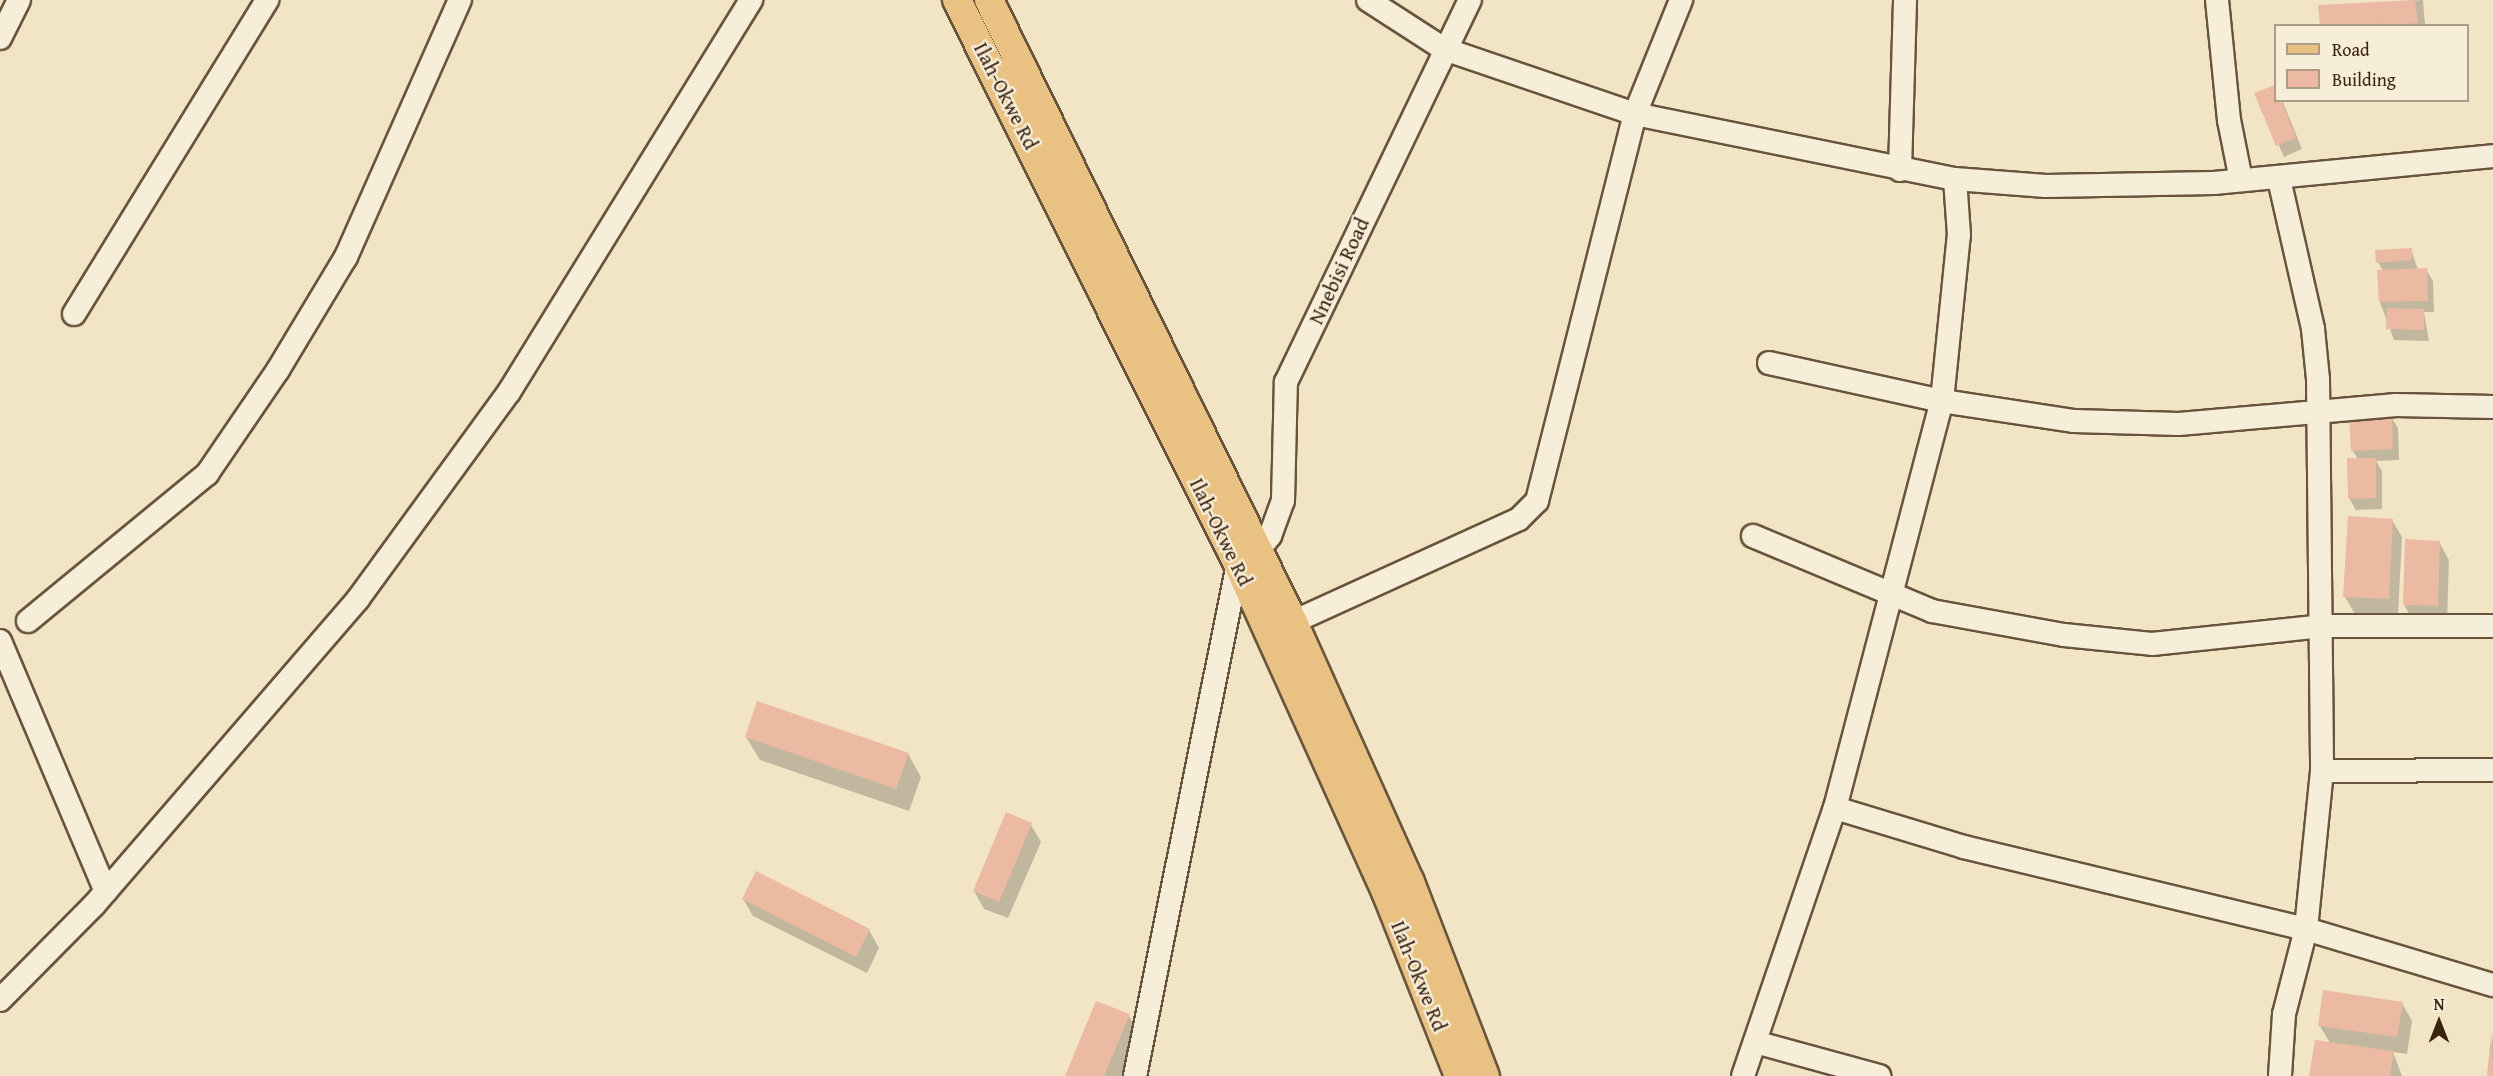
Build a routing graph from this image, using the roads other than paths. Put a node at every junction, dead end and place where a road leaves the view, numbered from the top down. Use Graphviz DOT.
graph roads {
  1 [pos="19,0"];
  2 [pos="267,0"];
  3 [pos="460,0"];
  4 [pos="751,0"];
  5 [pos="957,0"];
  6 [pos="989,0"];
  7 [pos="1368,0"];
  8 [pos="1470,0"];
  9 [pos="1681,0"];
  10 [pos="1905,0"];
  11 [pos="2217,0"];
  12 [pos="0,38"];
  13 [pos="1444,49"];
  14 [pos="1635,114"];
  15 [pos="2493,156"];
  16 [pos="1899,170"];
  17 [pos="1955,179"];
  18 [pos="2279,179"];
  19 [pos="2241,180"];
  20 [pos="74,314"];
  21 [pos="1769,363"];
  22 [pos="1942,400"];
  23 [pos="2493,407"];
  24 [pos="2318,412"];
  25 [pos="1753,536"];
  26 [pos="1247,558"];
  27 [pos="1893,594"];
  28 [pos="28,621"];
  29 [pos="1293,622"];
  30 [pos="2322,627"];
  31 [pos="2493,627"];
  32 [pos="0,641"];
  33 [pos="2493,770"];
  34 [pos="2322,771"];
  35 [pos="1835,807"];
  36 [pos="106,892"];
  37 [pos="2306,929"];
  38 [pos="2493,985"];
  39 [pos="0,1000"];
  40 [pos="1755,1042"];
  41 [pos="1135,1076"];
  42 [pos="1459,1076"];
  43 [pos="1485,1076"];
  44 [pos="1743,1076"];
  45 [pos="1879,1076"];
  46 [pos="2280,1076"];
  1 -- 12 [label="street"];
  2 -- 20 [label="street"];
  3 -- 28 [label="street"];
  4 -- 36 [label="street"];
  5 -- 26 [label="main road, Ilah-Okwe Rd"];
  6 -- 26 [label="main road"];
  7 -- 13 [label="street"];
  8 -- 13 [label="street, Nnebisi Road"];
  9 -- 14 [label="street"];
  10 -- 16 [label="street"];
  11 -- 19 [label="street"];
  13 -- 14 [label="street"];
  13 -- 26 [label="street, Nnebisi Road"];
  14 -- 16 [label="street"];
  14 -- 29 [label="street"];
  15 -- 18 [label="street"];
  16 -- 17 [label="street"];
  17 -- 19 [label="street"];
  17 -- 22 [label="street"];
  18 -- 19 [label="street"];
  18 -- 24 [label="street"];
  21 -- 22 [label="street"];
  22 -- 24 [label="street"];
  22 -- 27 [label="street"];
  23 -- 24 [label="street"];
  24 -- 30 [label="street"];
  25 -- 27 [label="street"];
  26 -- 29 [label="main road"];
  26 -- 41 [label="street"];
  26 -- 42 [label="main road, Ilah-Okwe Rd"];
  27 -- 30 [label="street"];
  27 -- 35 [label="street"];
  29 -- 43 [label="main road"];
  30 -- 31 [label="street"];
  30 -- 34 [label="street"];
  32 -- 36 [label="street"];
  33 -- 34 [label="street"];
  34 -- 37 [label="street"];
  35 -- 37 [label="street"];
  35 -- 40 [label="street"];
  36 -- 39 [label="street"];
  37 -- 38 [label="street"];
  37 -- 46 [label="street"];
  40 -- 44 [label="street"];
  40 -- 45 [label="street"];
}
